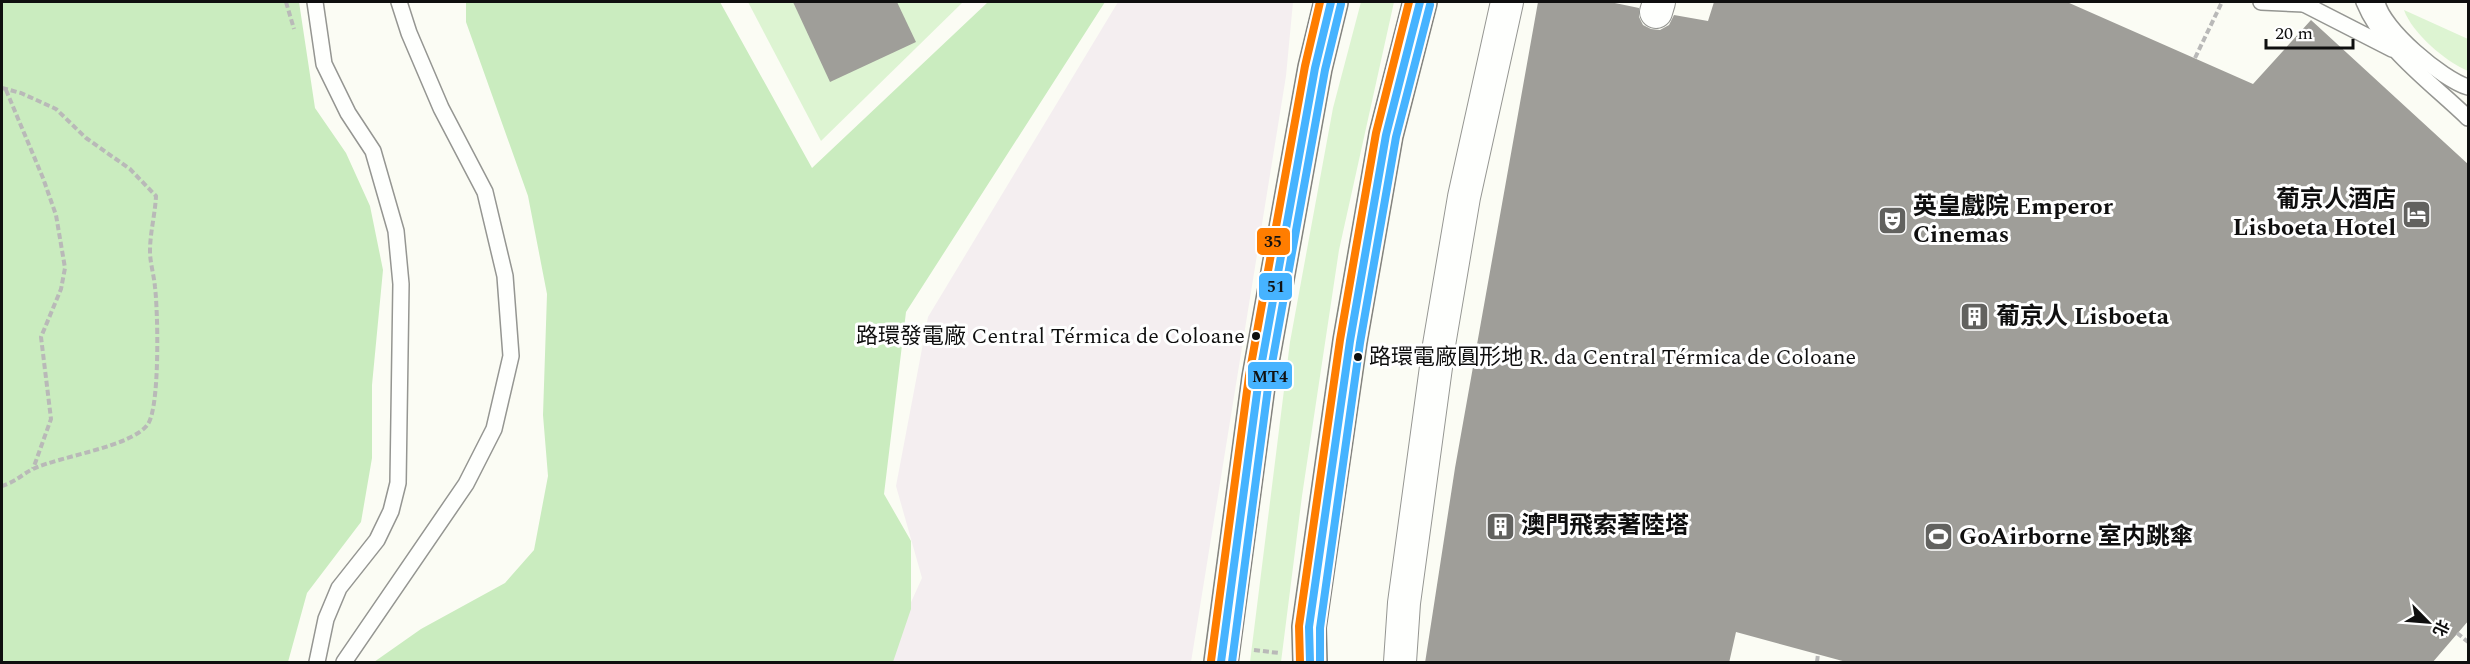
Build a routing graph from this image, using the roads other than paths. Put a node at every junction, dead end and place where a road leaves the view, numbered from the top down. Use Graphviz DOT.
graph roads {
  1 [pos="315,2"];
  2 [pos="399,2"];
  3 [pos="1332,2"];
  4 [pos="1420,2"];
  5 [pos="1507,2"];
  6 [pos="2261,2"];
  7 [pos="2305,2"];
  8 [pos="2364,2"];
  9 [pos="2377,2"];
  10 [pos="2399,54"];
  11 [pos="2469,87"];
  12 [pos="2469,118"];
  13 [pos="1223,655"];
  14 [pos="1310,660"];
  15 [pos="317,663"];
  16 [pos="344,663"];
  17 [pos="1400,663"];
  1 -- 15 [label="lane"];
  2 -- 16 [label="lane"];
  3 -- 13 [label="main road"];
  4 -- 14 [label="main road"];
  5 -- 17 [label="street"];
  6 -- 7 [label="lane"];
  7 -- 10 [label="lane"];
  8 -- 10 [label="lane"];
  9 -- 11 [label="lane"];
  10 -- 12 [label="lane"];
}
